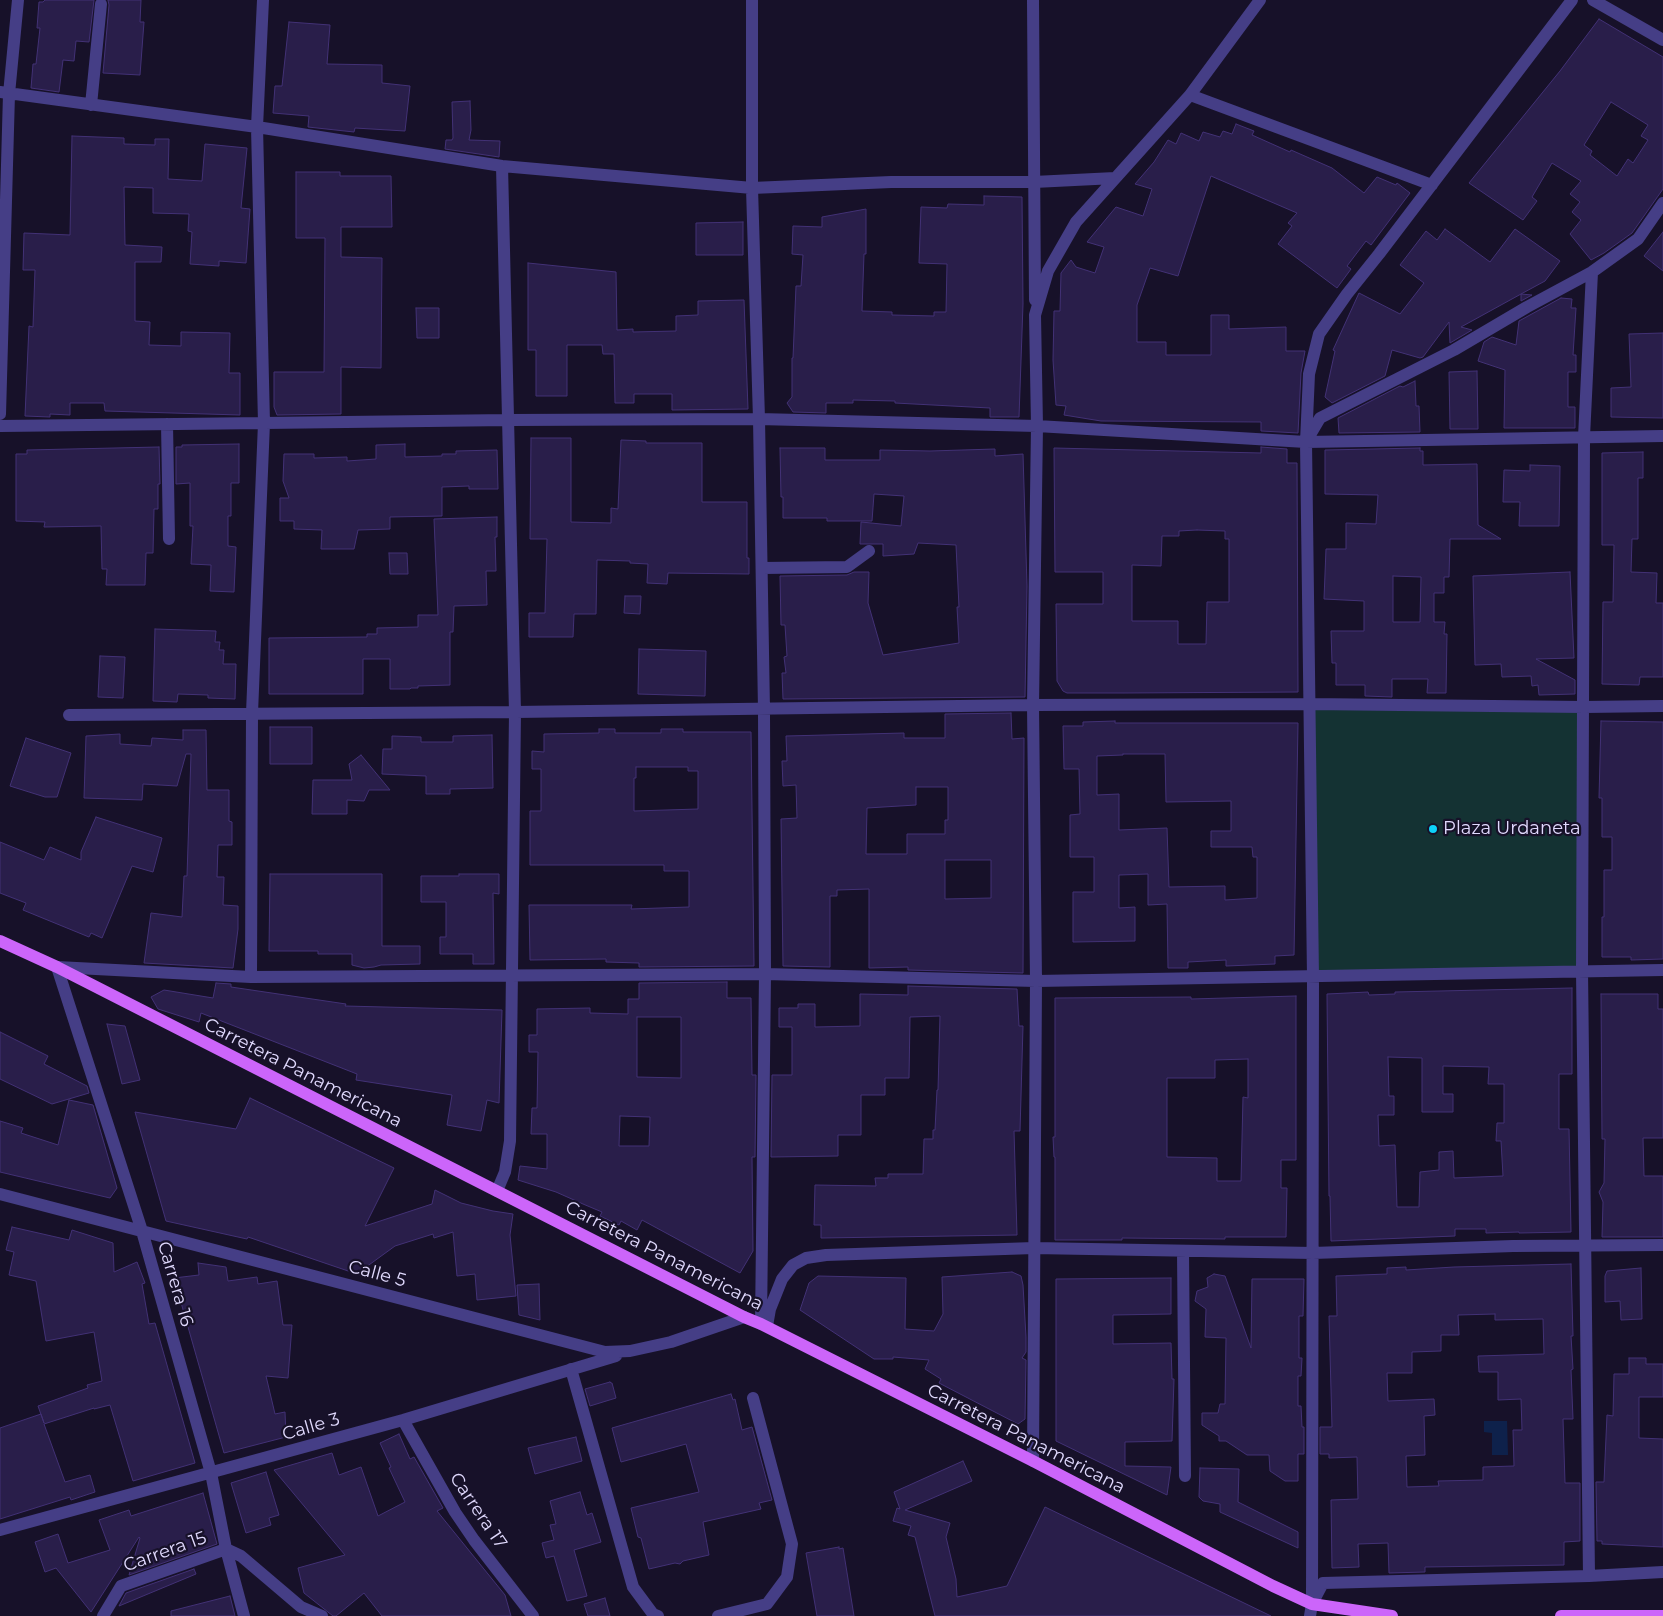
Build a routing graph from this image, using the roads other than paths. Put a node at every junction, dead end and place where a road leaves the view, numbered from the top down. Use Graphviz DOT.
graph roads {
  1 [pos="18,0"];
  2 [pos="262,0"];
  3 [pos="752,0"];
  4 [pos="1033,0"];
  5 [pos="1260,0"];
  6 [pos="1572,0"];
  7 [pos="1593,0"];
  8 [pos="101,4"];
  9 [pos="1663,40"];
  10 [pos="5,93"];
  11 [pos="1190,95"];
  12 [pos="91,105"];
  13 [pos="257,127"];
  14 [pos="502,166"];
  15 [pos="1115,178"];
  16 [pos="1034,182"];
  17 [pos="1432,185"];
  18 [pos="752,188"];
  19 [pos="1663,203"];
  20 [pos="1592,272"];
  21 [pos="1035,315"];
  22 [pos="0,414"];
  23 [pos="759,419"];
  24 [pos="509,420"];
  25 [pos="264,423"];
  26 [pos="167,424"];
  27 [pos="0,426"];
  28 [pos="1037,426"];
  29 [pos="1663,436"];
  30 [pos="1584,437"];
  31 [pos="1306,442"];
  32 [pos="169,538"];
  33 [pos="869,551"];
  34 [pos="762,568"];
  35 [pos="1308,704"];
  36 [pos="1033,705"];
  37 [pos="1663,706"];
  38 [pos="1584,707"];
  39 [pos="764,710"];
  40 [pos="515,712"];
  41 [pos="252,713"];
  42 [pos="69,716"];
  43 [pos="0,941"];
  44 [pos="57,967"];
  45 [pos="1582,970"];
  46 [pos="1663,970"];
  47 [pos="765,974"];
  48 [pos="511,976"];
  49 [pos="1313,976"];
  50 [pos="251,977"];
  51 [pos="1036,981"];
  52 [pos="497,1191"];
  53 [pos="0,1194"];
  54 [pos="142,1231"];
  55 [pos="1663,1245"];
  56 [pos="1586,1246"];
  57 [pos="1034,1248"];
  58 [pos="1183,1252"];
  59 [pos="1313,1253"];
  60 [pos="744,1317"];
  61 [pos="764,1326"];
  62 [pos="630,1351"];
  63 [pos="571,1369"];
  64 [pos="753,1398"];
  65 [pos="403,1420"];
  66 [pos="1033,1461"];
  67 [pos="211,1473"];
  68 [pos="1185,1476"];
  69 [pos="0,1530"];
  70 [pos="226,1549"];
  71 [pos="1663,1572"];
  72 [pos="1589,1576"];
  73 [pos="1311,1610"];
  74 [pos="103,1616"];
  75 [pos="244,1616"];
  76 [pos="322,1616"];
  77 [pos="532,1616"];
  78 [pos="658,1616"];
  79 [pos="718,1616"];
  80 [pos="1392,1616"];
  81 [pos="1561,1616"];
  82 [pos="1663,1616"];
  1 -- 10 [label="street"];
  2 -- 13 [label="street"];
  3 -- 18 [label="street"];
  4 -- 16 [label="street"];
  5 -- 11 [label="street"];
  6 -- 17 [label="street"];
  7 -- 9 [label="street"];
  8 -- 12 [label="street"];
  10 -- 12 [label="street"];
  10 -- 22 [label="street"];
  11 -- 15 [label="street"];
  11 -- 17 [label="street"];
  12 -- 13 [label="street"];
  13 -- 14 [label="street"];
  13 -- 25 [label="street"];
  14 -- 18 [label="street"];
  14 -- 24 [label="street"];
  15 -- 16 [label="street"];
  15 -- 21 [label="street"];
  16 -- 18 [label="street"];
  16 -- 21 [label="street"];
  17 -- 31 [label="street"];
  18 -- 23 [label="street"];
  19 -- 20 [label="street"];
  20 -- 30 [label="street"];
  20 -- 31 [label="street"];
  21 -- 28 [label="street"];
  23 -- 24 [label="street"];
  23 -- 28 [label="street"];
  23 -- 34 [label="street"];
  24 -- 25 [label="street"];
  24 -- 40 [label="street"];
  25 -- 26 [label="street"];
  25 -- 41 [label="street"];
  26 -- 27 [label="street"];
  26 -- 32 [label="street"];
  28 -- 31 [label="street"];
  28 -- 36 [label="street"];
  29 -- 30 [label="street"];
  30 -- 31 [label="street"];
  30 -- 38 [label="street"];
  31 -- 35 [label="street"];
  33 -- 34 [label="street"];
  34 -- 39 [label="street"];
  35 -- 36 [label="street"];
  35 -- 38 [label="street"];
  35 -- 49 [label="street"];
  36 -- 39 [label="street"];
  36 -- 51 [label="street"];
  37 -- 38 [label="street"];
  38 -- 45 [label="street"];
  39 -- 40 [label="street"];
  39 -- 47 [label="street"];
  40 -- 41 [label="street"];
  40 -- 48 [label="street"];
  41 -- 42 [label="street"];
  41 -- 50 [label="street"];
  43 -- 44 [label="main road, Carretera Panamericana"];
  44 -- 50 [label="street"];
  44 -- 52 [label="main road, Carretera Panamericana"];
  44 -- 54 [label="street, Carrera 16"];
  45 -- 46 [label="street"];
  45 -- 49 [label="street"];
  45 -- 56 [label="street"];
  47 -- 48 [label="street"];
  47 -- 51 [label="street"];
  47 -- 61 [label="street"];
  48 -- 50 [label="street"];
  48 -- 52 [label="street"];
  49 -- 51 [label="street"];
  49 -- 59 [label="street"];
  51 -- 57 [label="street"];
  52 -- 60 [label="main road, Carretera Panamericana"];
  53 -- 54 [label="street, Calle 5"];
  54 -- 62 [label="street, Calle 5"];
  54 -- 67 [label="street, Carrera 16"];
  55 -- 56 [label="street"];
  56 -- 59 [label="street"];
  56 -- 72 [label="street"];
  57 -- 58 [label="street"];
  57 -- 61 [label="street"];
  57 -- 66 [label="street"];
  58 -- 59 [label="street"];
  58 -- 68 [label="street"];
  59 -- 73 [label="street"];
  60 -- 61 [label="main road, Carretera Panamericana"];
  60 -- 62 [label="street, Calle 5"];
  61 -- 66 [label="main road, Carretera Panamericana"];
  62 -- 63 [label="street, Calle 3"];
  63 -- 65 [label="street, Calle 3"];
  63 -- 78 [label="street"];
  64 -- 79 [label="street"];
  65 -- 67 [label="street, Calle 3"];
  65 -- 77 [label="street, Carrera 17"];
  66 -- 73 [label="main road, Carretera Panamericana"];
  67 -- 69 [label="street, Calle 3"];
  67 -- 70 [label="street, Carrera 16"];
  70 -- 74 [label="street, Carrera 15"];
  70 -- 75 [label="street, Carrera 16"];
  70 -- 76 [label="street"];
  71 -- 72 [label="street"];
  72 -- 73 [label="street"];
  73 -- 80 [label="main road, Carretera Panamericana"];
  81 -- 82 [label="main road"];
}
